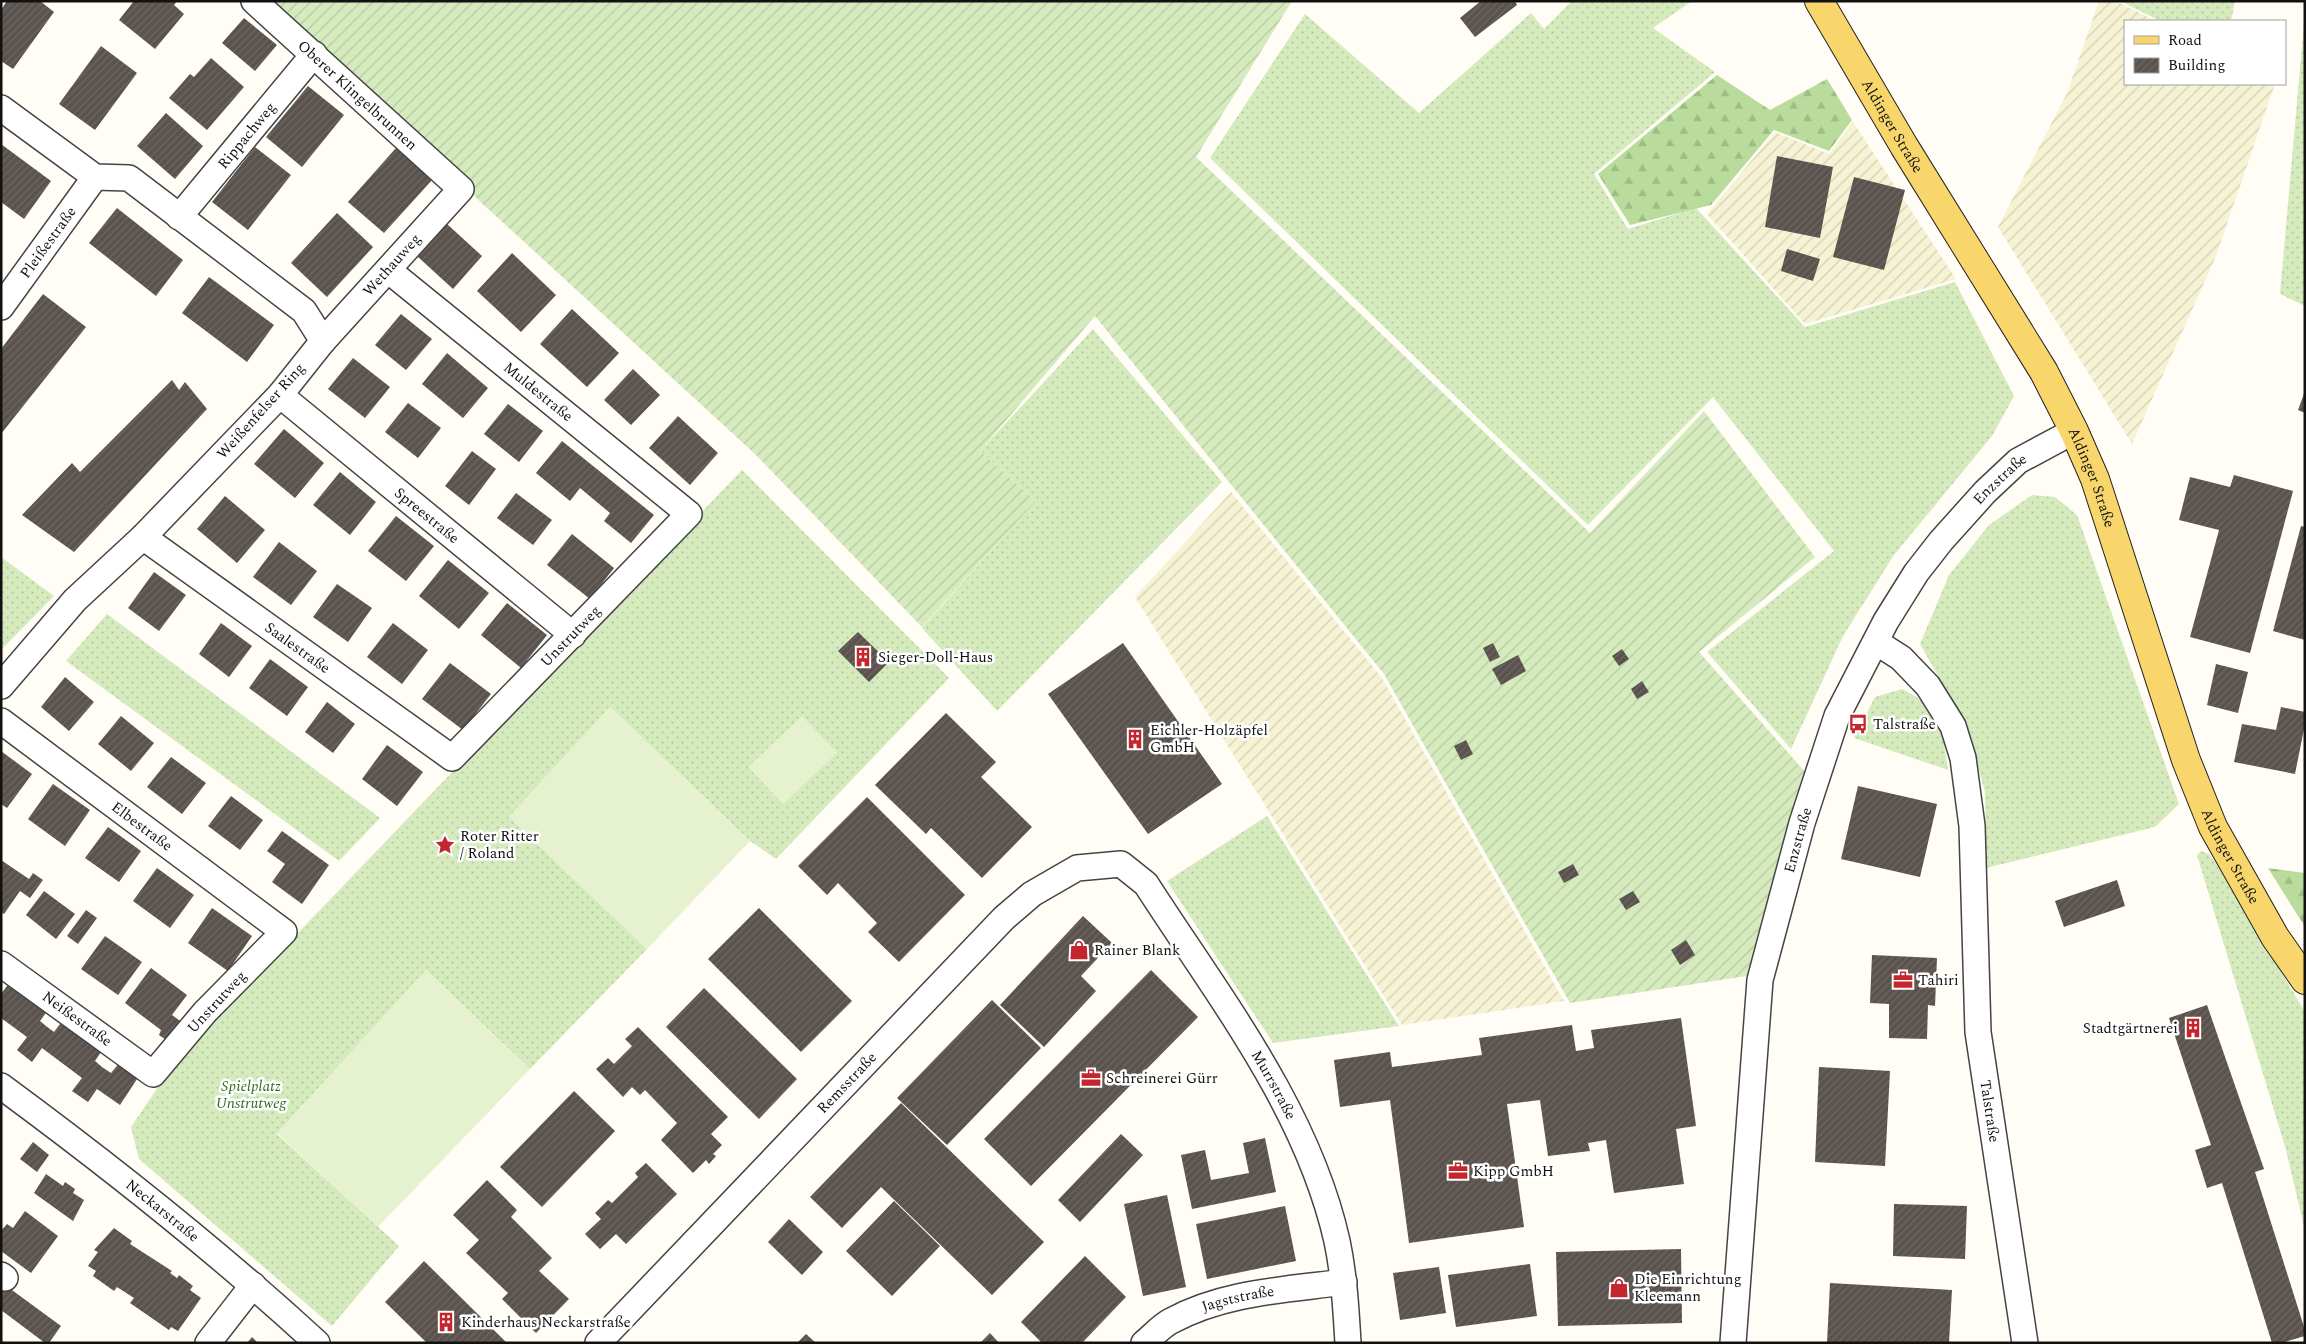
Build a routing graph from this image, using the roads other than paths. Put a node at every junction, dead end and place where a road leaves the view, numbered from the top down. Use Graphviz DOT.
graph roads {
  1 [pos="254,1"];
  2 [pos="1819,1"];
  3 [pos="314,54"];
  4 [pos="1,108"];
  5 [pos="95,177"];
  6 [pos="461,189"];
  7 [pos="179,217"];
  8 [pos="388,270"];
  9 [pos="1,307"];
  10 [pos="323,340"];
  11 [pos="280,395"];
  12 [pos="2074,431"];
  13 [pos="689,514"];
  14 [pos="143,537"];
  15 [pos="573,635"];
  16 [pos="1876,642"];
  17 [pos="1,686"];
  18 [pos="1,721"];
  19 [pos="452,758"];
  20 [pos="1120,864"];
  21 [pos="284,932"];
  22 [pos="1,964"];
  23 [pos="2305,980"];
  24 [pos="153,1074"];
  25 [pos="1,1086"];
  26 [pos="1344,1282"];
  27 [pos="253,1285"];
  28 [pos="208,1343"];
  29 [pos="317,1343"];
  30 [pos="598,1343"];
  31 [pos="1144,1343"];
  32 [pos="1348,1343"];
  33 [pos="1733,1343"];
  34 [pos="2025,1343"];
  1 -- 3 [label="street, Oberer Klingelbrunnen"];
  2 -- 12 [label="main road, Aldinger Straße"];
  3 -- 6 [label="street, Oberer Klingelbrunnen"];
  3 -- 7 [label="street, Rippachweg"];
  4 -- 5 [label="street"];
  5 -- 7 [label="street"];
  5 -- 9 [label="street, Pleißestraße"];
  6 -- 8 [label="street, Wethauweg"];
  7 -- 10 [label="street"];
  8 -- 10 [label="street, Wethauweg"];
  8 -- 13 [label="street, Muldestraße"];
  10 -- 11 [label="street, Weißenfelser Ring"];
  11 -- 14 [label="street, Weißenfelser Ring"];
  11 -- 15 [label="street, Spreestraße"];
  12 -- 16 [label="street, Enzstraße"];
  12 -- 23 [label="main road, Aldinger Straße"];
  13 -- 15 [label="street, Unstrutweg"];
  14 -- 17 [label="street, Weißenfelser Ring"];
  14 -- 19 [label="street, Saalestraße"];
  15 -- 19 [label="street, Unstrutweg"];
  16 -- 33 [label="street, Enzstraße"];
  16 -- 34 [label="street, Talstraße"];
  18 -- 21 [label="street, Elbestraße"];
  20 -- 26 [label="street, Murrstraße"];
  20 -- 30 [label="street, Remsstraße"];
  21 -- 24 [label="street, Unstrutweg"];
  22 -- 24 [label="street, Neißestraße"];
  25 -- 27 [label="street, Neckarstraße"];
  26 -- 31 [label="street, Jagststraße"];
  26 -- 32 [label="street, Murrstraße"];
  27 -- 28 [label="street"];
  27 -- 29 [label="street, Neckarstraße"];
}
